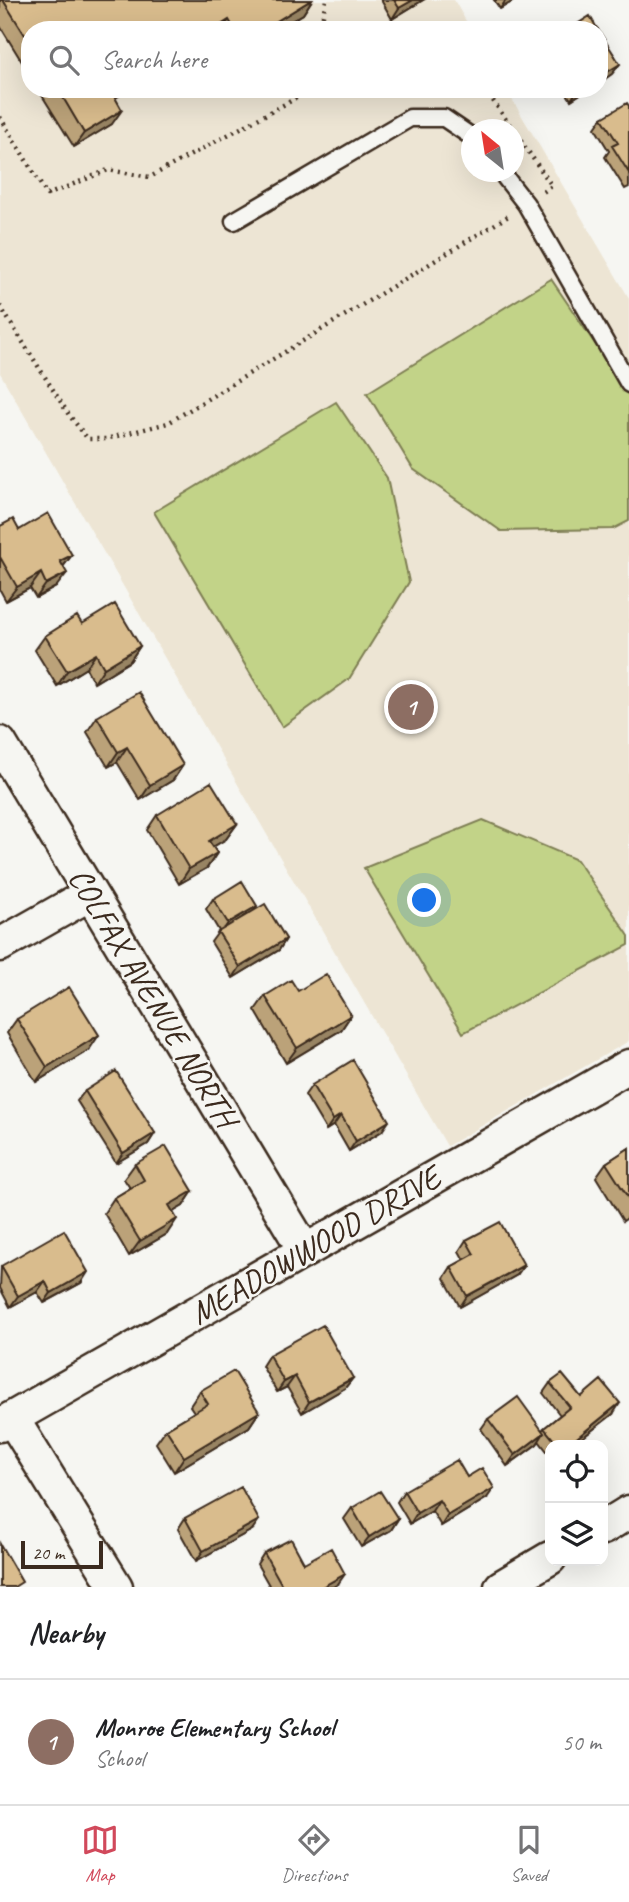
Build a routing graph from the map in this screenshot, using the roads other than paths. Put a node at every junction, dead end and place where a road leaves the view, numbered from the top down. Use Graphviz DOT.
graph roads {
  1 [pos="461,130"];
  2 [pos="509,182"];
  3 [pos="234,221"];
  4 [pos="629,384"];
  5 [pos="0,743"];
  6 [pos="90,894"];
  7 [pos="0,945"];
  8 [pos="629,1066"];
  9 [pos="305,1251"];
  10 [pos="6,1421"];
  11 [pos="629,1513"];
  12 [pos="608,1525"];
  13 [pos="545,1561"];
  14 [pos="116,1587"];
  15 [pos="501,1587"];
  1 -- 3 [label="lane"];
  2 -- 4 [label="lane"];
  5 -- 6 [label="street, COLFAX AVENUE NORTH"];
  6 -- 7 [label="street"];
  6 -- 9 [label="street, COLFAX AVENUE NORTH"];
  8 -- 9 [label="street, MEADOWWOOD DRIVE"];
  9 -- 10 [label="street, MEADOWWOOD DRIVE"];
  10 -- 14 [label="street"];
  11 -- 12 [label="street"];
  13 -- 15 [label="street"];
}
